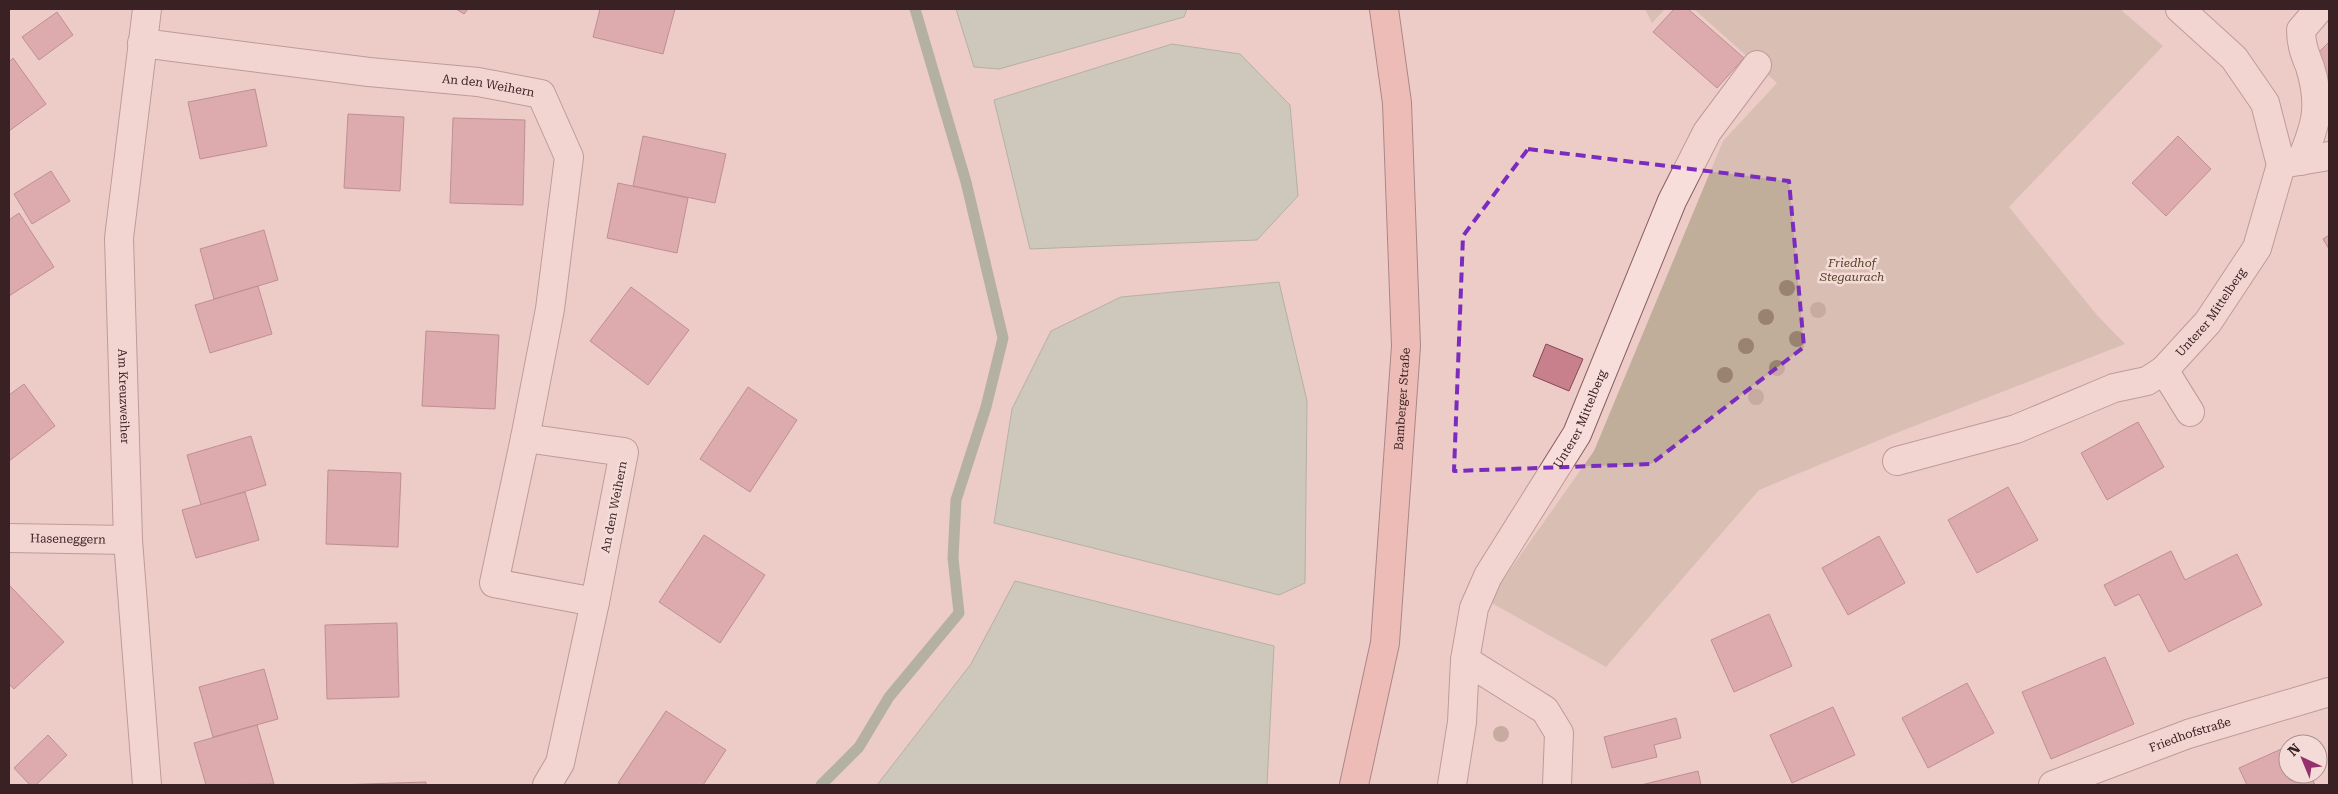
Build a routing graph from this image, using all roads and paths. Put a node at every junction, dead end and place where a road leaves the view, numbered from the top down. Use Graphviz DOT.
graph roads {
  1 [pos="147,9"];
  2 [pos="1384,9"];
  3 [pos="2180,9"];
  4 [pos="2319,9"];
  5 [pos="142,43"];
  6 [pos="1757,65"];
  7 [pos="2329,156"];
  8 [pos="2291,163"];
  9 [pos="2164,370"];
  10 [pos="2190,412"];
  11 [pos="525,438"];
  12 [pos="1897,461"];
  13 [pos="9,538"];
  14 [pos="128,540"];
  15 [pos="596,602"];
  16 [pos="1464,660"];
  17 [pos="2329,692"];
  18 [pos="147,785"];
  19 [pos="547,785"];
  20 [pos="1354,785"];
  21 [pos="1452,785"];
  22 [pos="1556,785"];
  23 [pos="2053,785"];
  1 -- 5 [label="street, Am Kreuzweiher"];
  2 -- 20 [label="main road, Bamberger Straße"];
  3 -- 8 [label="street"];
  4 -- 8 [label="street, Unterer Mittelberg"];
  5 -- 11 [label="street, An den Weihern"];
  5 -- 14 [label="street, Am Kreuzweiher"];
  6 -- 16 [label="street, Unterer Mittelberg"];
  7 -- 8 [label="street"];
  8 -- 9 [label="street, Unterer Mittelberg"];
  9 -- 10 [label="street"];
  9 -- 12 [label="street, Unterer Mittelberg"];
  11 -- 15 [label="street, An den Weihern"];
  11 -- 15 [label="street, An den Weihern"];
  13 -- 14 [label="street, Haseneggern"];
  14 -- 18 [label="street, Am Kreuzweiher"];
  15 -- 19 [label="street, An den Weihern"];
  16 -- 21 [label="street, Unterer Mittelberg"];
  16 -- 22 [label="street"];
  17 -- 23 [label="street, Friedhofstraße"];
}
